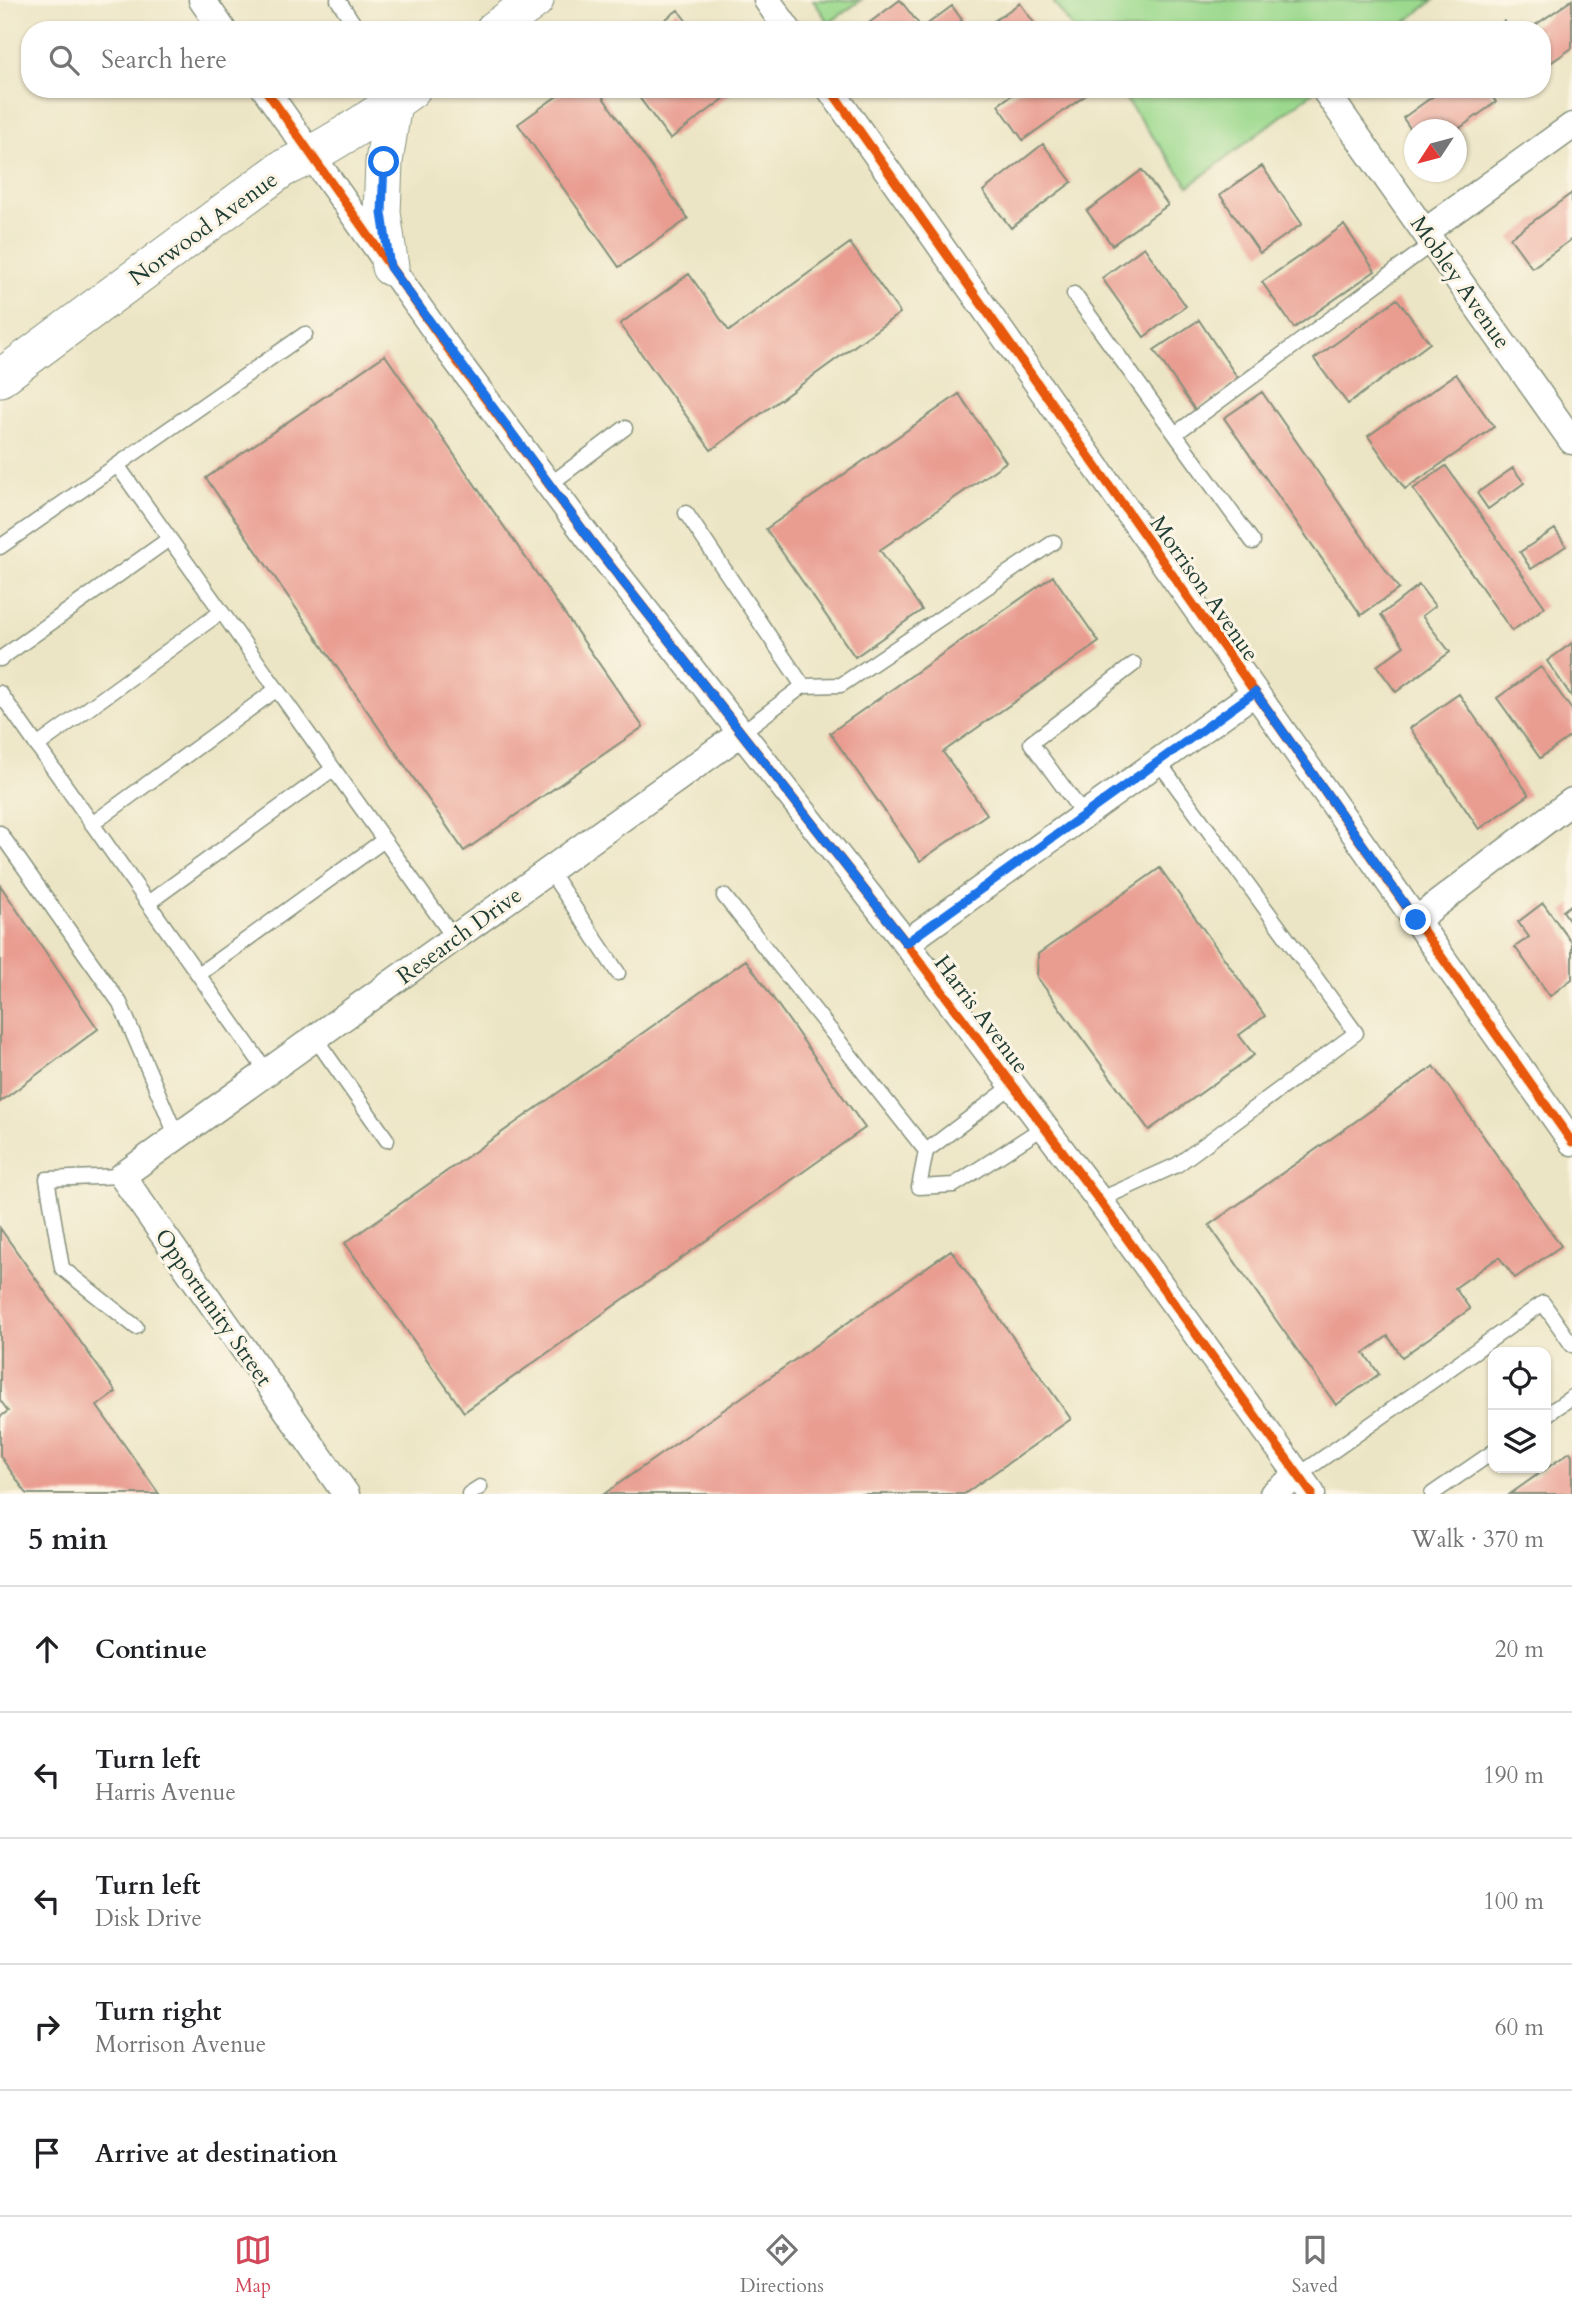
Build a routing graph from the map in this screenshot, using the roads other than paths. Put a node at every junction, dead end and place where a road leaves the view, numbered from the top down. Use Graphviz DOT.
graph roads {
  1 [pos="202,0"];
  2 [pos="338,0"];
  3 [pos="535,0"];
  4 [pos="767,0"];
  5 [pos="217,21"];
  6 [pos="352,21"];
  7 [pos="506,21"];
  8 [pos="782,21"];
  9 [pos="271,98"];
  10 [pos="399,98"];
  11 [pos="401,98"];
  12 [pos="836,98"];
  13 [pos="1330,98"];
  14 [pos="1572,125"];
  15 [pos="311,156"];
  16 [pos="1430,237"];
  17 [pos="390,267"];
  18 [pos="1074,294"];
  19 [pos="305,334"];
  20 [pos="0,378"];
  21 [pos="625,428"];
  22 [pos="1175,434"];
  23 [pos="1572,441"];
  24 [pos="117,464"];
  25 [pos="549,485"];
  26 [pos="686,513"];
  27 [pos="169,539"];
  28 [pos="1054,542"];
  29 [pos="1253,542"];
  30 [pos="0,547"];
  31 [pos="221,612"];
  32 [pos="0,659"];
  33 [pos="1134,664"];
  34 [pos="803,686"];
  35 [pos="277,689"];
  36 [pos="1255,692"];
  37 [pos="0,693"];
  38 [pos="741,733"];
  39 [pos="37,746"];
  40 [pos="1158,761"];
  41 [pos="333,769"];
  42 [pos="1572,802"];
  43 [pos="1084,815"];
  44 [pos="92,824"];
  45 [pos="0,833"];
  46 [pos="384,840"];
  47 [pos="549,870"];
  48 [pos="724,896"];
  49 [pos="148,903"];
  50 [pos="1416,920"];
  51 [pos="454,938"];
  52 [pos="906,943"];
  53 [pos="618,973"];
  54 [pos="199,974"];
  55 [pos="315,1038"];
  56 [pos="267,1072"];
  57 [pos="1012,1087"];
  58 [pos="1044,1127"];
  59 [pos="177,1137"];
  60 [pos="387,1140"];
  61 [pos="1572,1142"];
  62 [pos="926,1151"];
  63 [pos="122,1176"];
  64 [pos="1099,1200"];
  65 [pos="136,1327"];
  66 [pos="1572,1345"];
  67 [pos="1572,1397"];
  68 [pos="1551,1412"];
  69 [pos="1488,1455"];
  70 [pos="1306,1485"];
  71 [pos="346,1494"];
  72 [pos="1273,1494"];
  73 [pos="1432,1494"];
  1 -- 5 [label="street"];
  2 -- 6 [label="lane"];
  3 -- 7 [label="main road"];
  4 -- 8 [label="street"];
  9 -- 15 [label="street, Harris Avenue"];
  10 -- 15 [label="main road, Norwood Avenue"];
  11 -- 17 [label="main road"];
  12 -- 36 [label="street, Morrison Avenue"];
  13 -- 16 [label="street, Mobley Avenue"];
  14 -- 16 [label="street"];
  15 -- 17 [label="street, Harris Avenue"];
  15 -- 20 [label="main road, Norwood Avenue"];
  16 -- 22 [label="lane"];
  16 -- 23 [label="street, Mobley Avenue"];
  17 -- 25 [label="street, Harris Avenue"];
  18 -- 22 [label="lane"];
  19 -- 24 [label="lane"];
  21 -- 25 [label="lane"];
  22 -- 29 [label="lane"];
  24 -- 27 [label="lane"];
  24 -- 30 [label="lane"];
  25 -- 38 [label="street, Harris Avenue"];
  26 -- 34 [label="lane"];
  27 -- 31 [label="lane"];
  27 -- 32 [label="lane"];
  28 -- 34 [label="lane"];
  31 -- 35 [label="lane"];
  31 -- 39 [label="lane"];
  33 -- 43 [label="lane"];
  34 -- 38 [label="lane"];
  35 -- 41 [label="lane"];
  35 -- 44 [label="lane"];
  36 -- 40 [label="street"];
  36 -- 50 [label="street, Morrison Avenue"];
  37 -- 39 [label="lane"];
  38 -- 47 [label="street, Research Drive"];
  38 -- 52 [label="street, Harris Avenue"];
  39 -- 44 [label="lane"];
  40 -- 43 [label="street"];
  40 -- 64 [label="lane"];
  41 -- 46 [label="lane"];
  41 -- 49 [label="lane"];
  42 -- 50 [label="street"];
  43 -- 52 [label="street"];
  44 -- 49 [label="lane"];
  45 -- 59 [label="lane"];
  46 -- 51 [label="lane"];
  46 -- 54 [label="lane"];
  47 -- 51 [label="street, Research Drive"];
  47 -- 53 [label="lane"];
  48 -- 62 [label="lane"];
  49 -- 54 [label="lane"];
  50 -- 61 [label="street, Morrison Avenue"];
  51 -- 55 [label="street, Research Drive"];
  52 -- 57 [label="street, Harris Avenue"];
  54 -- 56 [label="lane"];
  55 -- 56 [label="street, Research Drive"];
  55 -- 60 [label="lane"];
  56 -- 59 [label="street, Research Drive"];
  57 -- 58 [label="street, Harris Avenue"];
  57 -- 62 [label="lane"];
  58 -- 62 [label="lane"];
  58 -- 64 [label="street, Harris Avenue"];
  59 -- 63 [label="street"];
  63 -- 65 [label="lane"];
  63 -- 71 [label="street, Opportunity Street"];
  64 -- 70 [label="street, Harris Avenue"];
  66 -- 70 [label="lane"];
  67 -- 68 [label="lane"];
  69 -- 73 [label="lane"];
  70 -- 72 [label="street"];
}
